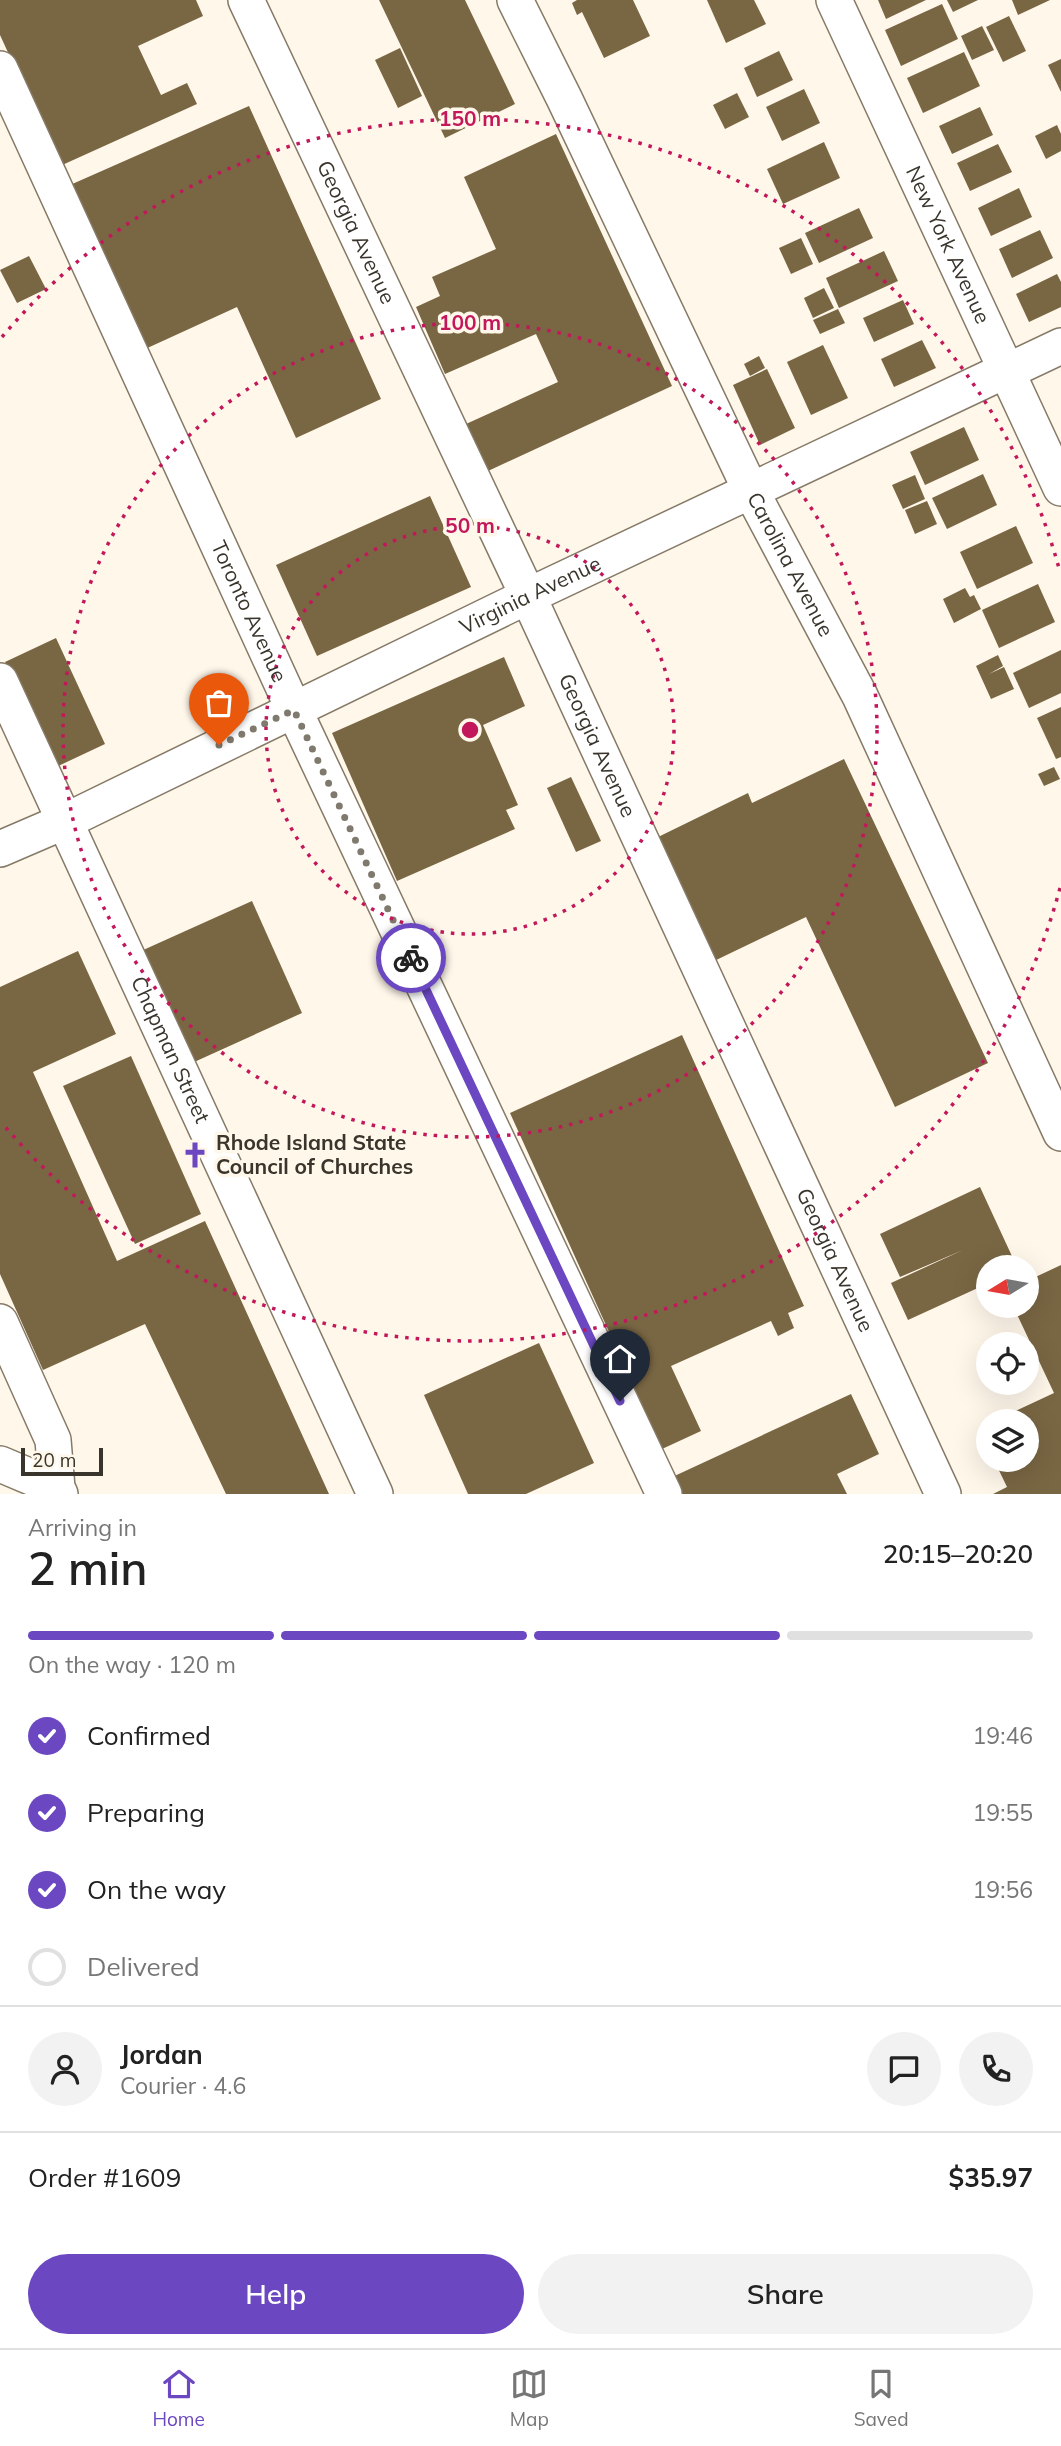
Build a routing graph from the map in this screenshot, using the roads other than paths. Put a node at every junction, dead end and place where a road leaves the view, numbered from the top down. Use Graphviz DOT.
graph roads {
  1 [pos="246,0"];
  2 [pos="515,0"];
  3 [pos="834,0"];
  4 [pos="0,69"];
  5 [pos="1061,346"];
  6 [pos="1008,371"];
  7 [pos="1061,488"];
  8 [pos="751,491"];
  9 [pos="528,596"];
  10 [pos="0,681"];
  11 [pos="294,710"];
  12 [pos="64,820"];
  13 [pos="0,849"];
  14 [pos="1061,1132"];
  15 [pos="0,1322"];
  16 [pos="0,1464"];
  17 [pos="59,1491"];
  18 [pos="375,1494"];
  19 [pos="663,1494"];
  20 [pos="943,1494"];
  1 -- 9 [label="street, Georgia Avenue"];
  2 -- 8 [label="street, Carolina Avenue"];
  3 -- 6 [label="street, New York Avenue"];
  4 -- 11 [label="street, Toronto Avenue"];
  5 -- 6 [label="street, Virginia Avenue"];
  6 -- 7 [label="street, New York Avenue"];
  6 -- 8 [label="street, Virginia Avenue"];
  8 -- 9 [label="street, Virginia Avenue"];
  8 -- 14 [label="street, Carolina Avenue"];
  9 -- 11 [label="street, Virginia Avenue"];
  9 -- 20 [label="street, Georgia Avenue"];
  10 -- 12 [label="street, Chapman Street"];
  11 -- 12 [label="street, Virginia Avenue"];
  11 -- 19 [label="street, Toronto Avenue"];
  12 -- 13 [label="street, Virginia Avenue"];
  12 -- 18 [label="street, Chapman Street"];
  15 -- 17 [label="street"];
  16 -- 17 [label="street"];
}
